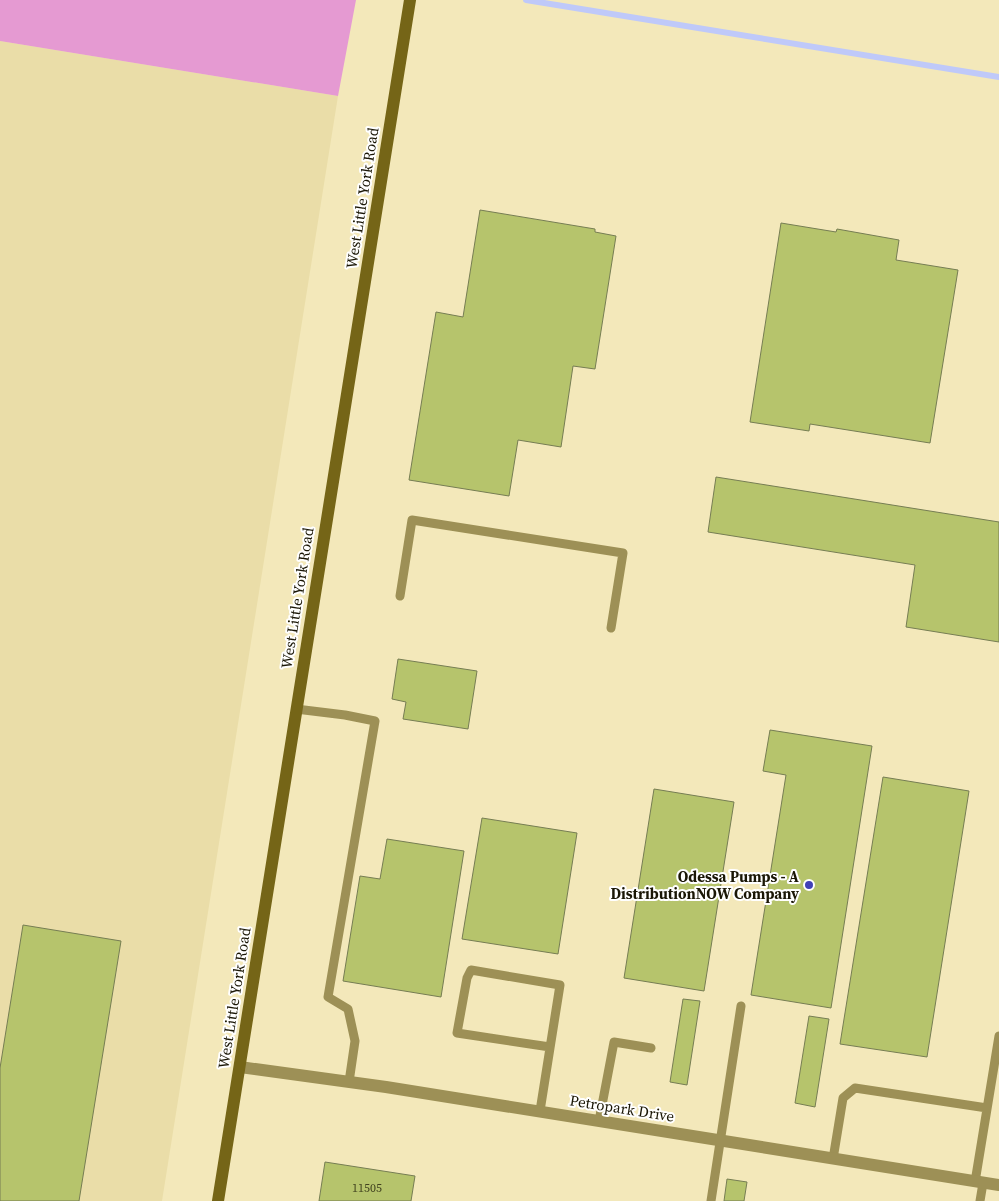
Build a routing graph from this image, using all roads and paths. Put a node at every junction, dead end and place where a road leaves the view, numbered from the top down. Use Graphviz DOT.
graph roads {
  1 [pos="410,0"];
  2 [pos="400,596"];
  3 [pos="611,628"];
  4 [pos="296,709"];
  5 [pos="741,1006"];
  6 [pos="999,1036"];
  7 [pos="550,1047"];
  8 [pos="651,1048"];
  9 [pos="240,1067"];
  10 [pos="349,1082"];
  11 [pos="987,1108"];
  12 [pos="540,1111"];
  13 [pos="599,1121"];
  14 [pos="720,1140"];
  15 [pos="833,1159"];
  16 [pos="979,1182"];
  17 [pos="999,1185"];
  18 [pos="218,1201"];
  19 [pos="711,1201"];
  20 [pos="980,1201"];
  1 -- 4 [label="main road, West Little York Road"];
  2 -- 3 [label="lane"];
  4 -- 9 [label="main road, West Little York Road"];
  4 -- 10 [label="lane"];
  5 -- 14 [label="lane"];
  6 -- 11 [label="lane"];
  7 -- 7 [label="lane"];
  7 -- 12 [label="lane"];
  8 -- 13 [label="lane"];
  9 -- 10 [label="street, Petropark Drive"];
  9 -- 18 [label="main road, West Little York Road"];
  10 -- 12 [label="street, Petropark Drive"];
  11 -- 15 [label="lane"];
  11 -- 16 [label="lane"];
  12 -- 13 [label="street, Petropark Drive"];
  13 -- 14 [label="street, Petropark Drive"];
  14 -- 15 [label="street, Petropark Drive"];
  14 -- 19 [label="lane"];
  15 -- 16 [label="street, Petropark Drive"];
  16 -- 17 [label="street, Petropark Drive"];
  16 -- 20 [label="lane"];
}
